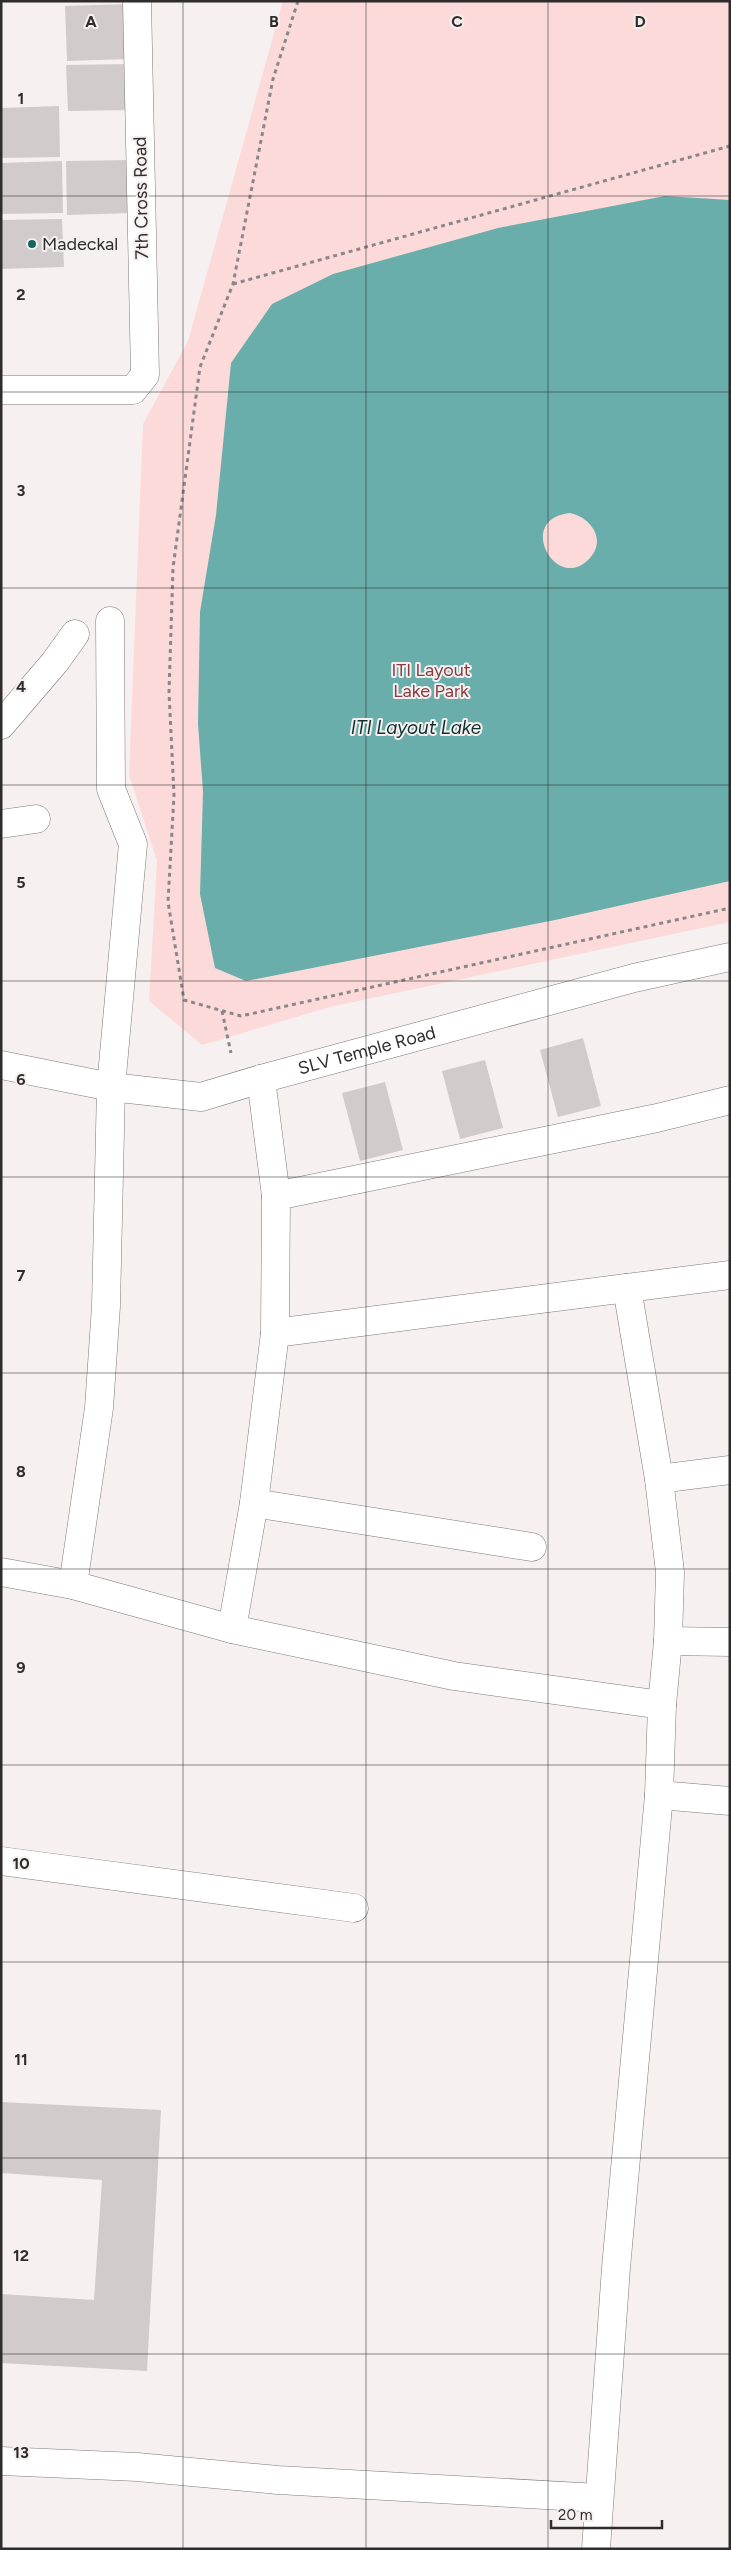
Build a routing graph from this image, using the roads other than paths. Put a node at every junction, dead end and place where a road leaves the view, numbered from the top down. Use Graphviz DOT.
graph roads {
  1 [pos="137,1"];
  2 [pos="1,390"];
  3 [pos="110,621"];
  4 [pos="75,634"];
  5 [pos="28,694"];
  6 [pos="1,695"];
  7 [pos="1,725"];
  8 [pos="36,819"];
  9 [pos="1,824"];
  10 [pos="730,958"];
  11 [pos="1,1065"];
  12 [pos="250,1082"];
  13 [pos="110,1087"];
  14 [pos="730,1100"];
  15 [pos="276,1196"];
  16 [pos="730,1275"];
  17 [pos="627,1288"];
  18 [pos="274,1333"];
  19 [pos="730,1470"];
  20 [pos="659,1479"];
  21 [pos="254,1503"];
  22 [pos="532,1547"];
  23 [pos="1,1572"];
  24 [pos="73,1585"];
  25 [pos="232,1630"];
  26 [pos="668,1641"];
  27 [pos="730,1642"];
  28 [pos="662,1705"];
  29 [pos="659,1795"];
  30 [pos="730,1801"];
  31 [pos="1,1861"];
  32 [pos="354,1908"];
  33 [pos="1,2461"];
  34 [pos="599,2498"];
  35 [pos="596,2549"];
  1 -- 2 [label="street, 7th Cross Road"];
  3 -- 13 [label="street"];
  4 -- 5 [label="street"];
  5 -- 6 [label="street"];
  5 -- 7 [label="street"];
  8 -- 9 [label="street"];
  10 -- 12 [label="street, SLV Temple Road"];
  11 -- 13 [label="street, SLV Temple Road"];
  12 -- 13 [label="street, SLV Temple Road"];
  12 -- 15 [label="street"];
  13 -- 24 [label="street"];
  14 -- 15 [label="street"];
  15 -- 18 [label="street"];
  16 -- 17 [label="street"];
  17 -- 18 [label="street"];
  17 -- 20 [label="street"];
  18 -- 21 [label="street"];
  19 -- 20 [label="street"];
  20 -- 26 [label="street"];
  21 -- 22 [label="street"];
  21 -- 25 [label="street"];
  23 -- 24 [label="street"];
  24 -- 25 [label="street"];
  25 -- 28 [label="street"];
  26 -- 27 [label="street"];
  26 -- 28 [label="street"];
  28 -- 29 [label="street"];
  29 -- 30 [label="street"];
  29 -- 34 [label="street"];
  31 -- 32 [label="street"];
  33 -- 34 [label="street"];
  34 -- 35 [label="street"];
}
